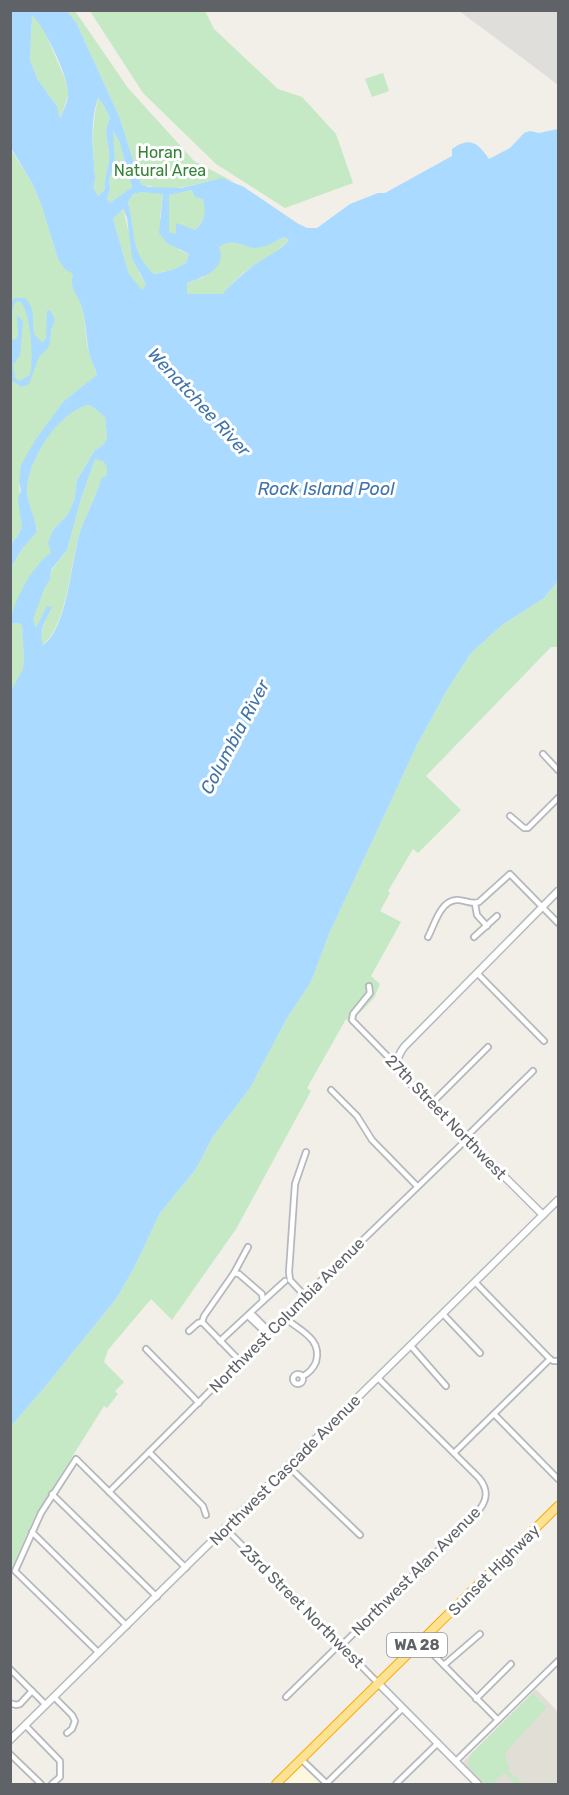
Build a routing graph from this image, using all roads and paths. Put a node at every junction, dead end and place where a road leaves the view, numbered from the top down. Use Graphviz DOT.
graph roads {
  1 [pos="543,754"];
  2 [pos="558,770"];
  3 [pos="558,798"];
  4 [pos="510,816"];
  5 [pos="558,891"];
  6 [pos="476,904"];
  7 [pos="542,907"];
  8 [pos="497,916"];
  9 [pos="558,923"];
  10 [pos="487,926"];
  11 [pos="429,937"];
  12 [pos="474,937"];
  13 [pos="477,973"];
  14 [pos="369,986"];
  15 [pos="543,1041"];
  16 [pos="488,1047"];
  17 [pos="398,1067"];
  18 [pos="533,1071"];
  19 [pos="331,1090"];
  20 [pos="431,1104"];
  21 [pos="466,1138"];
  22 [pos="306,1152"];
  23 [pos="417,1186"];
  24 [pos="558,1200"];
  25 [pos="543,1215"];
  26 [pos="248,1247"];
  27 [pos="234,1273"];
  28 [pos="285,1281"];
  29 [pos="475,1282"];
  30 [pos="305,1296"];
  31 [pos="263,1301"];
  32 [pos="250,1314"];
  33 [pos="443,1314"];
  34 [pos="284,1317"];
  35 [pos="202,1322"];
  36 [pos="189,1331"];
  37 [pos="268,1333"];
  38 [pos="220,1341"];
  39 [pos="411,1346"];
  40 [pos="146,1349"];
  41 [pos="480,1353"];
  42 [pos="550,1359"];
  43 [pos="240,1361"];
  44 [pos="558,1361"];
  45 [pos="303,1376"];
  46 [pos="378,1378"];
  47 [pos="446,1386"];
  48 [pos="199,1403"];
  49 [pos="494,1414"];
  50 [pos="149,1452"];
  51 [pos="454,1453"];
  52 [pos="288,1466"];
  53 [pos="558,1479"];
  54 [pos="109,1492"];
  55 [pos="52,1494"];
  56 [pos="558,1506"];
  57 [pos="206,1515"];
  58 [pos="226,1529"];
  59 [pos="32,1532"];
  60 [pos="360,1535"];
  61 [pos="186,1568"];
  62 [pos="157,1597"];
  63 [pos="127,1626"];
  64 [pos="480,1634"];
  65 [pos="421,1642"];
  66 [pos="341,1645"];
  67 [pos="99,1653"];
  68 [pos="558,1661"];
  69 [pos="511,1664"];
  70 [pos="444,1665"];
  71 [pos="10,1669"];
  72 [pos="378,1683"];
  73 [pos="32,1692"];
  74 [pos="54,1697"];
  75 [pos="286,1697"];
  76 [pos="476,1699"];
  77 [pos="10,1703"];
  78 [pos="46,1705"];
  79 [pos="403,1708"];
  80 [pos="498,1720"];
  81 [pos="25,1725"];
  82 [pos="67,1733"];
  83 [pos="10,1740"];
  84 [pos="438,1743"];
  85 [pos="10,1754"];
  86 [pos="301,1760"];
  87 [pos="456,1761"];
  88 [pos="327,1784"];
  89 [pos="41,1785"];
  90 [pos="52,1785"];
  91 [pos="276,1785"];
  92 [pos="396,1785"];
  93 [pos="478,1785"];
  1 -- 2 [label="street"];
  3 -- 4 [label="street"];
  5 -- 7 [label="street"];
  6 -- 7 [label="street"];
  6 -- 10 [label="street"];
  6 -- 11 [label="street"];
  7 -- 9 [label="street"];
  7 -- 13 [label="street"];
  8 -- 10 [label="street"];
  10 -- 12 [label="street"];
  13 -- 15 [label="street"];
  13 -- 17 [label="street"];
  14 -- 17 [label="street, 27th Street Northwest"];
  16 -- 20 [label="street"];
  17 -- 20 [label="street, 27th Street Northwest"];
  18 -- 21 [label="street, Northwest Columbia Avenue"];
  19 -- 23 [label="street"];
  20 -- 21 [label="street, 27th Street Northwest"];
  21 -- 23 [label="street, Northwest Columbia Avenue"];
  21 -- 25 [label="street, 27th Street Northwest"];
  22 -- 30 [label="street"];
  23 -- 30 [label="street, Northwest Columbia Avenue"];
  24 -- 25 [label="street, Northwest Cascade Avenue"];
  25 -- 29 [label="street, Northwest Cascade Avenue"];
  26 -- 27 [label="street"];
  27 -- 31 [label="street"];
  27 -- 35 [label="street"];
  28 -- 31 [label="street"];
  29 -- 33 [label="street, Northwest Cascade Avenue"];
  29 -- 42 [label="street"];
  30 -- 34 [label="street, Northwest Columbia Avenue"];
  31 -- 32 [label="street"];
  32 -- 37 [label="street"];
  32 -- 38 [label="street"];
  33 -- 39 [label="street, Northwest Cascade Avenue"];
  33 -- 41 [label="street"];
  34 -- 37 [label="street, Northwest Columbia Avenue"];
  34 -- 45 [label="street"];
  35 -- 36 [label="street"];
  35 -- 38 [label="street"];
  37 -- 43 [label="street, Northwest Columbia Avenue"];
  38 -- 43 [label="street"];
  39 -- 46 [label="street, Northwest Cascade Avenue"];
  39 -- 47 [label="street"];
  40 -- 48 [label="street"];
  42 -- 44 [label="street"];
  42 -- 49 [label="street"];
  43 -- 48 [label="street, Northwest Columbia Avenue"];
  46 -- 51 [label="street"];
  46 -- 52 [label="street, Northwest Cascade Avenue"];
  48 -- 50 [label="street, Northwest Columbia Avenue"];
  49 -- 51 [label="street"];
  49 -- 53 [label="street"];
  50 -- 54 [label="street, Northwest Columbia Avenue"];
  50 -- 57 [label="street"];
  51 -- 66 [label="street, Northwest Alan Avenue"];
  52 -- 58 [label="street, Northwest Cascade Avenue"];
  52 -- 60 [label="street"];
  54 -- 55 [label="street"];
  54 -- 61 [label="street"];
  55 -- 59 [label="street"];
  55 -- 62 [label="street"];
  56 -- 65 [label="highway, Sunset Highway / WA 28"];
  58 -- 61 [label="street, Northwest Cascade Avenue"];
  58 -- 66 [label="street, 23rd Street Northwest"];
  59 -- 63 [label="street"];
  59 -- 67 [label="street"];
  61 -- 62 [label="street, Northwest Cascade Avenue"];
  62 -- 63 [label="street, Northwest Cascade Avenue"];
  63 -- 67 [label="street, Northwest Cascade Avenue"];
  64 -- 70 [label="street"];
  65 -- 70 [label="street"];
  65 -- 72 [label="highway, Sunset Highway / WA 28"];
  66 -- 72 [label="street, 23rd Street Northwest"];
  66 -- 75 [label="street, Northwest Alan Avenue"];
  67 -- 74 [label="street, Northwest Cascade Avenue"];
  68 -- 80 [label="street"];
  69 -- 76 [label="street"];
  70 -- 76 [label="street"];
  71 -- 73 [label="street"];
  72 -- 79 [label="street"];
  72 -- 86 [label="highway, Sunset Highway / WA 28"];
  73 -- 77 [label="street"];
  73 -- 78 [label="street"];
  74 -- 78 [label="street, Northwest Cascade Avenue"];
  74 -- 82 [label="street"];
  76 -- 80 [label="street"];
  78 -- 81 [label="street, Northwest Cascade Avenue"];
  79 -- 84 [label="street"];
  79 -- 88 [label="street"];
  80 -- 87 [label="street"];
  81 -- 83 [label="street, Northwest Cascade Avenue"];
  81 -- 90 [label="street"];
  84 -- 87 [label="street"];
  84 -- 92 [label="street"];
  85 -- 89 [label="street"];
  86 -- 88 [label="street"];
  86 -- 91 [label="highway, Sunset Highway / WA 28"];
  87 -- 93 [label="street"];
}
